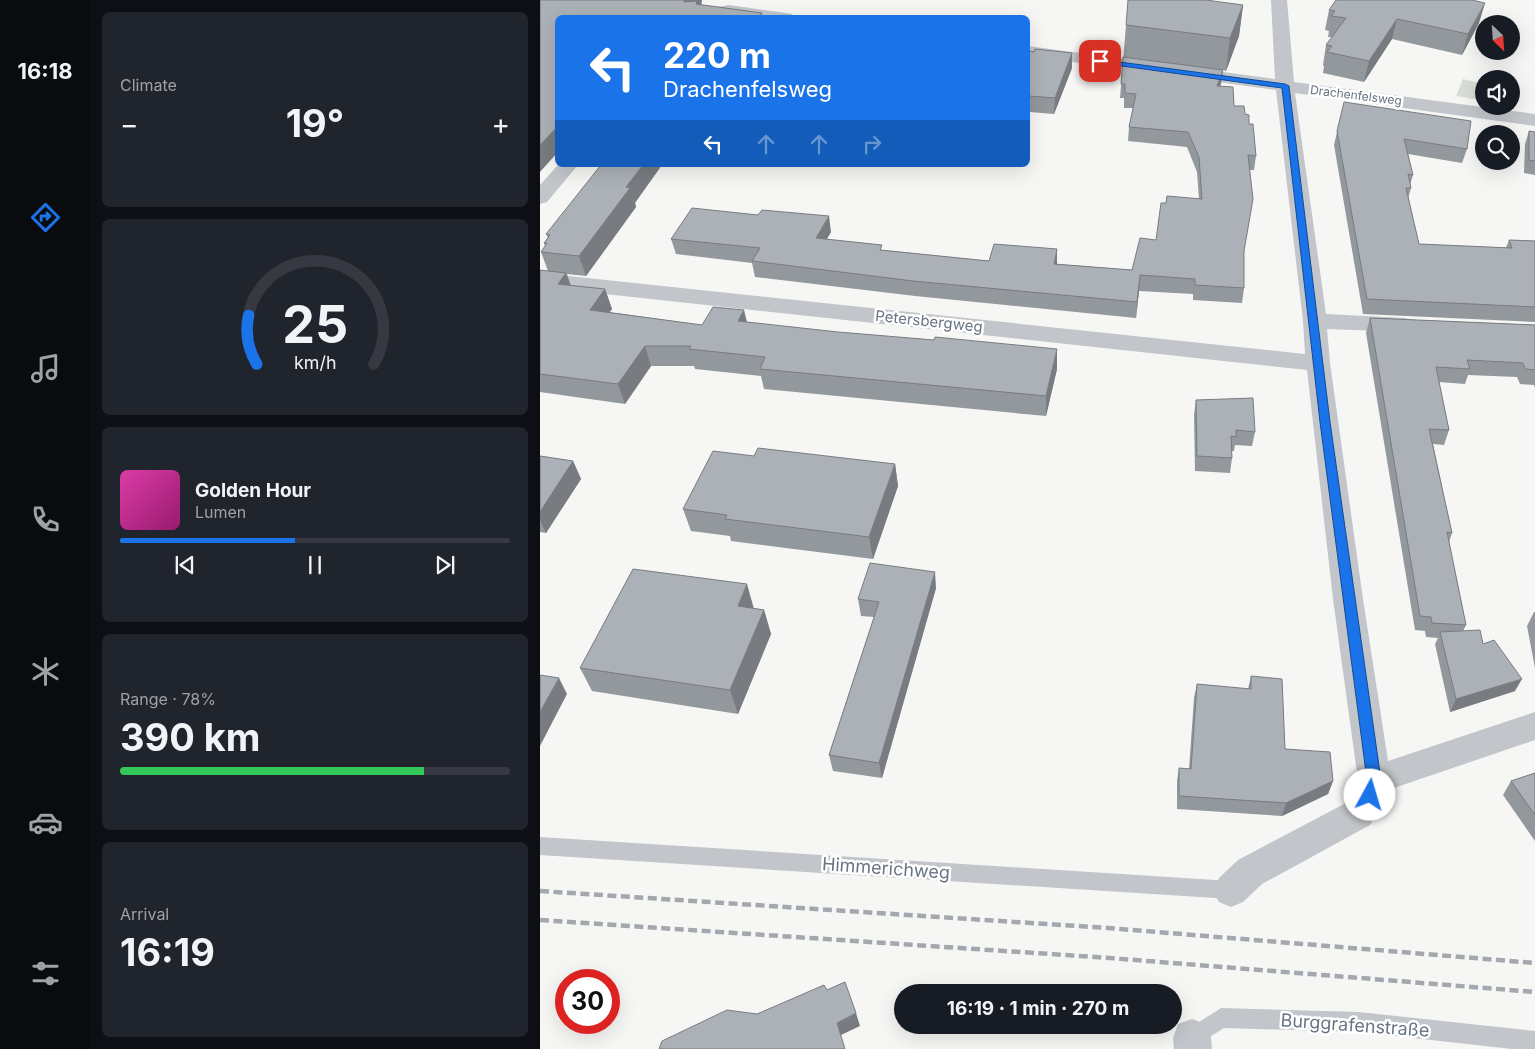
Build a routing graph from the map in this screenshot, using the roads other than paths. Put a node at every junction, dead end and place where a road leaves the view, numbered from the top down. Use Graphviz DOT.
graph roads {
  1 [pos="1279,0"];
  2 [pos="704,15"];
  3 [pos="765,15"];
  4 [pos="1030,51"];
  5 [pos="1285,86"];
  6 [pos="1535,120"];
  7 [pos="566,167"];
  8 [pos="540,198"];
  9 [pos="540,280"];
  10 [pos="1314,321"];
  11 [pos="1430,326"];
  12 [pos="1318,363"];
  13 [pos="1535,726"];
  14 [pos="1374,780"];
  15 [pos="540,846"];
  16 [pos="1232,890"];
  17 [pos="1535,1041"];
  18 [pos="1192,1043"];
  1 -- 5 [label="street"];
  2 -- 3 [label="street"];
  4 -- 5 [label="street, Drachenfelsweg"];
  5 -- 6 [label="street, Drachenfelsweg"];
  5 -- 10 [label="street"];
  7 -- 8 [label="street"];
  9 -- 12 [label="street, Petersbergweg"];
  10 -- 11 [label="street"];
  10 -- 12 [label="street"];
  12 -- 14 [label="street"];
  13 -- 14 [label="street"];
  14 -- 16 [label="street"];
  15 -- 16 [label="lane, Himmerichweg"];
  17 -- 18 [label="lane, Burggrafenstraße"];
}
